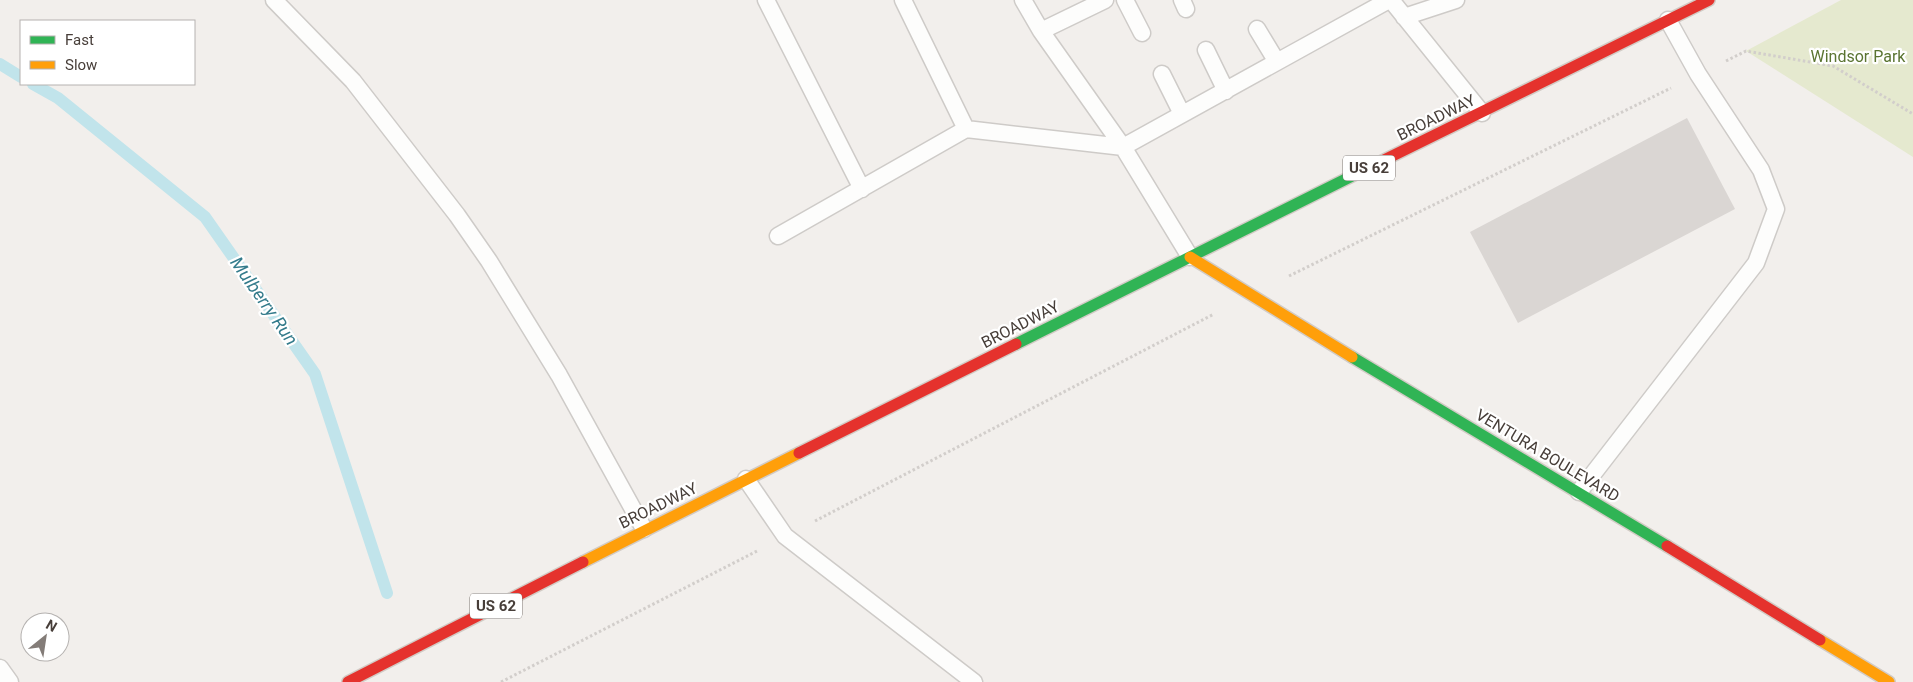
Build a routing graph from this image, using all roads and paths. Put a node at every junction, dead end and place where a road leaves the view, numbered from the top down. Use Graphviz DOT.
graph roads {
  1 [pos="274,0"];
  2 [pos="766,0"];
  3 [pos="903,0"];
  4 [pos="1023,0"];
  5 [pos="1105,0"];
  6 [pos="1125,0"];
  7 [pos="1390,0"];
  8 [pos="1456,0"];
  9 [pos="1709,0"];
  10 [pos="1404,16"];
  11 [pos="1668,20"];
  12 [pos="1257,29"];
  13 [pos="1041,31"];
  14 [pos="1142,33"];
  15 [pos="1206,50"];
  16 [pos="1278,62"];
  17 [pos="1162,74"];
  18 [pos="1698,74"];
  19 [pos="1226,90"];
  20 [pos="1482,112"];
  21 [pos="1182,114"];
  22 [pos="1913,114"];
  23 [pos="966,129"];
  24 [pos="1123,147"];
  25 [pos="862,189"];
  26 [pos="778,236"];
  27 [pos="1190,256"];
  28 [pos="1250,295"];
  29 [pos="746,479"];
  30 [pos="1579,492"];
  31 [pos="644,530"];
  32 [pos="785,536"];
  33 [pos="0,668"];
  34 [pos="10,682"];
  35 [pos="348,682"];
  36 [pos="501,682"];
  37 [pos="974,682"];
  38 [pos="1889,682"];
  1 -- 31 [label="lane"];
  2 -- 25 [label="lane"];
  3 -- 23 [label="lane"];
  4 -- 13 [label="lane"];
  5 -- 13 [label="lane"];
  6 -- 14 [label="lane"];
  7 -- 10 [label="lane"];
  7 -- 16 [label="lane"];
  8 -- 10 [label="lane"];
  9 -- 11 [label="main road, BROADWAY / US 62"];
  10 -- 20 [label="lane"];
  11 -- 18 [label="lane"];
  11 -- 20 [label="main road, BROADWAY / US 62"];
  12 -- 16 [label="lane"];
  13 -- 24 [label="lane"];
  15 -- 19 [label="lane"];
  16 -- 19 [label="lane"];
  17 -- 21 [label="lane"];
  18 -- 22 [label="path"];
  18 -- 28 [label="path"];
  18 -- 30 [label="lane"];
  19 -- 21 [label="lane"];
  20 -- 27 [label="main road, BROADWAY / US 62"];
  21 -- 24 [label="lane"];
  23 -- 24 [label="lane"];
  23 -- 25 [label="lane"];
  24 -- 27 [label="lane"];
  25 -- 26 [label="lane"];
  27 -- 28 [label="main road, VENTURA BOULEVARD"];
  27 -- 29 [label="main road, BROADWAY / US 62"];
  28 -- 30 [label="main road, VENTURA BOULEVARD"];
  28 -- 32 [label="path"];
  29 -- 31 [label="main road, BROADWAY / US 62"];
  29 -- 32 [label="lane"];
  30 -- 38 [label="main road, VENTURA BOULEVARD"];
  31 -- 35 [label="main road, BROADWAY / US 62"];
  32 -- 36 [label="path"];
  32 -- 37 [label="lane"];
  33 -- 34 [label="lane"];
}
